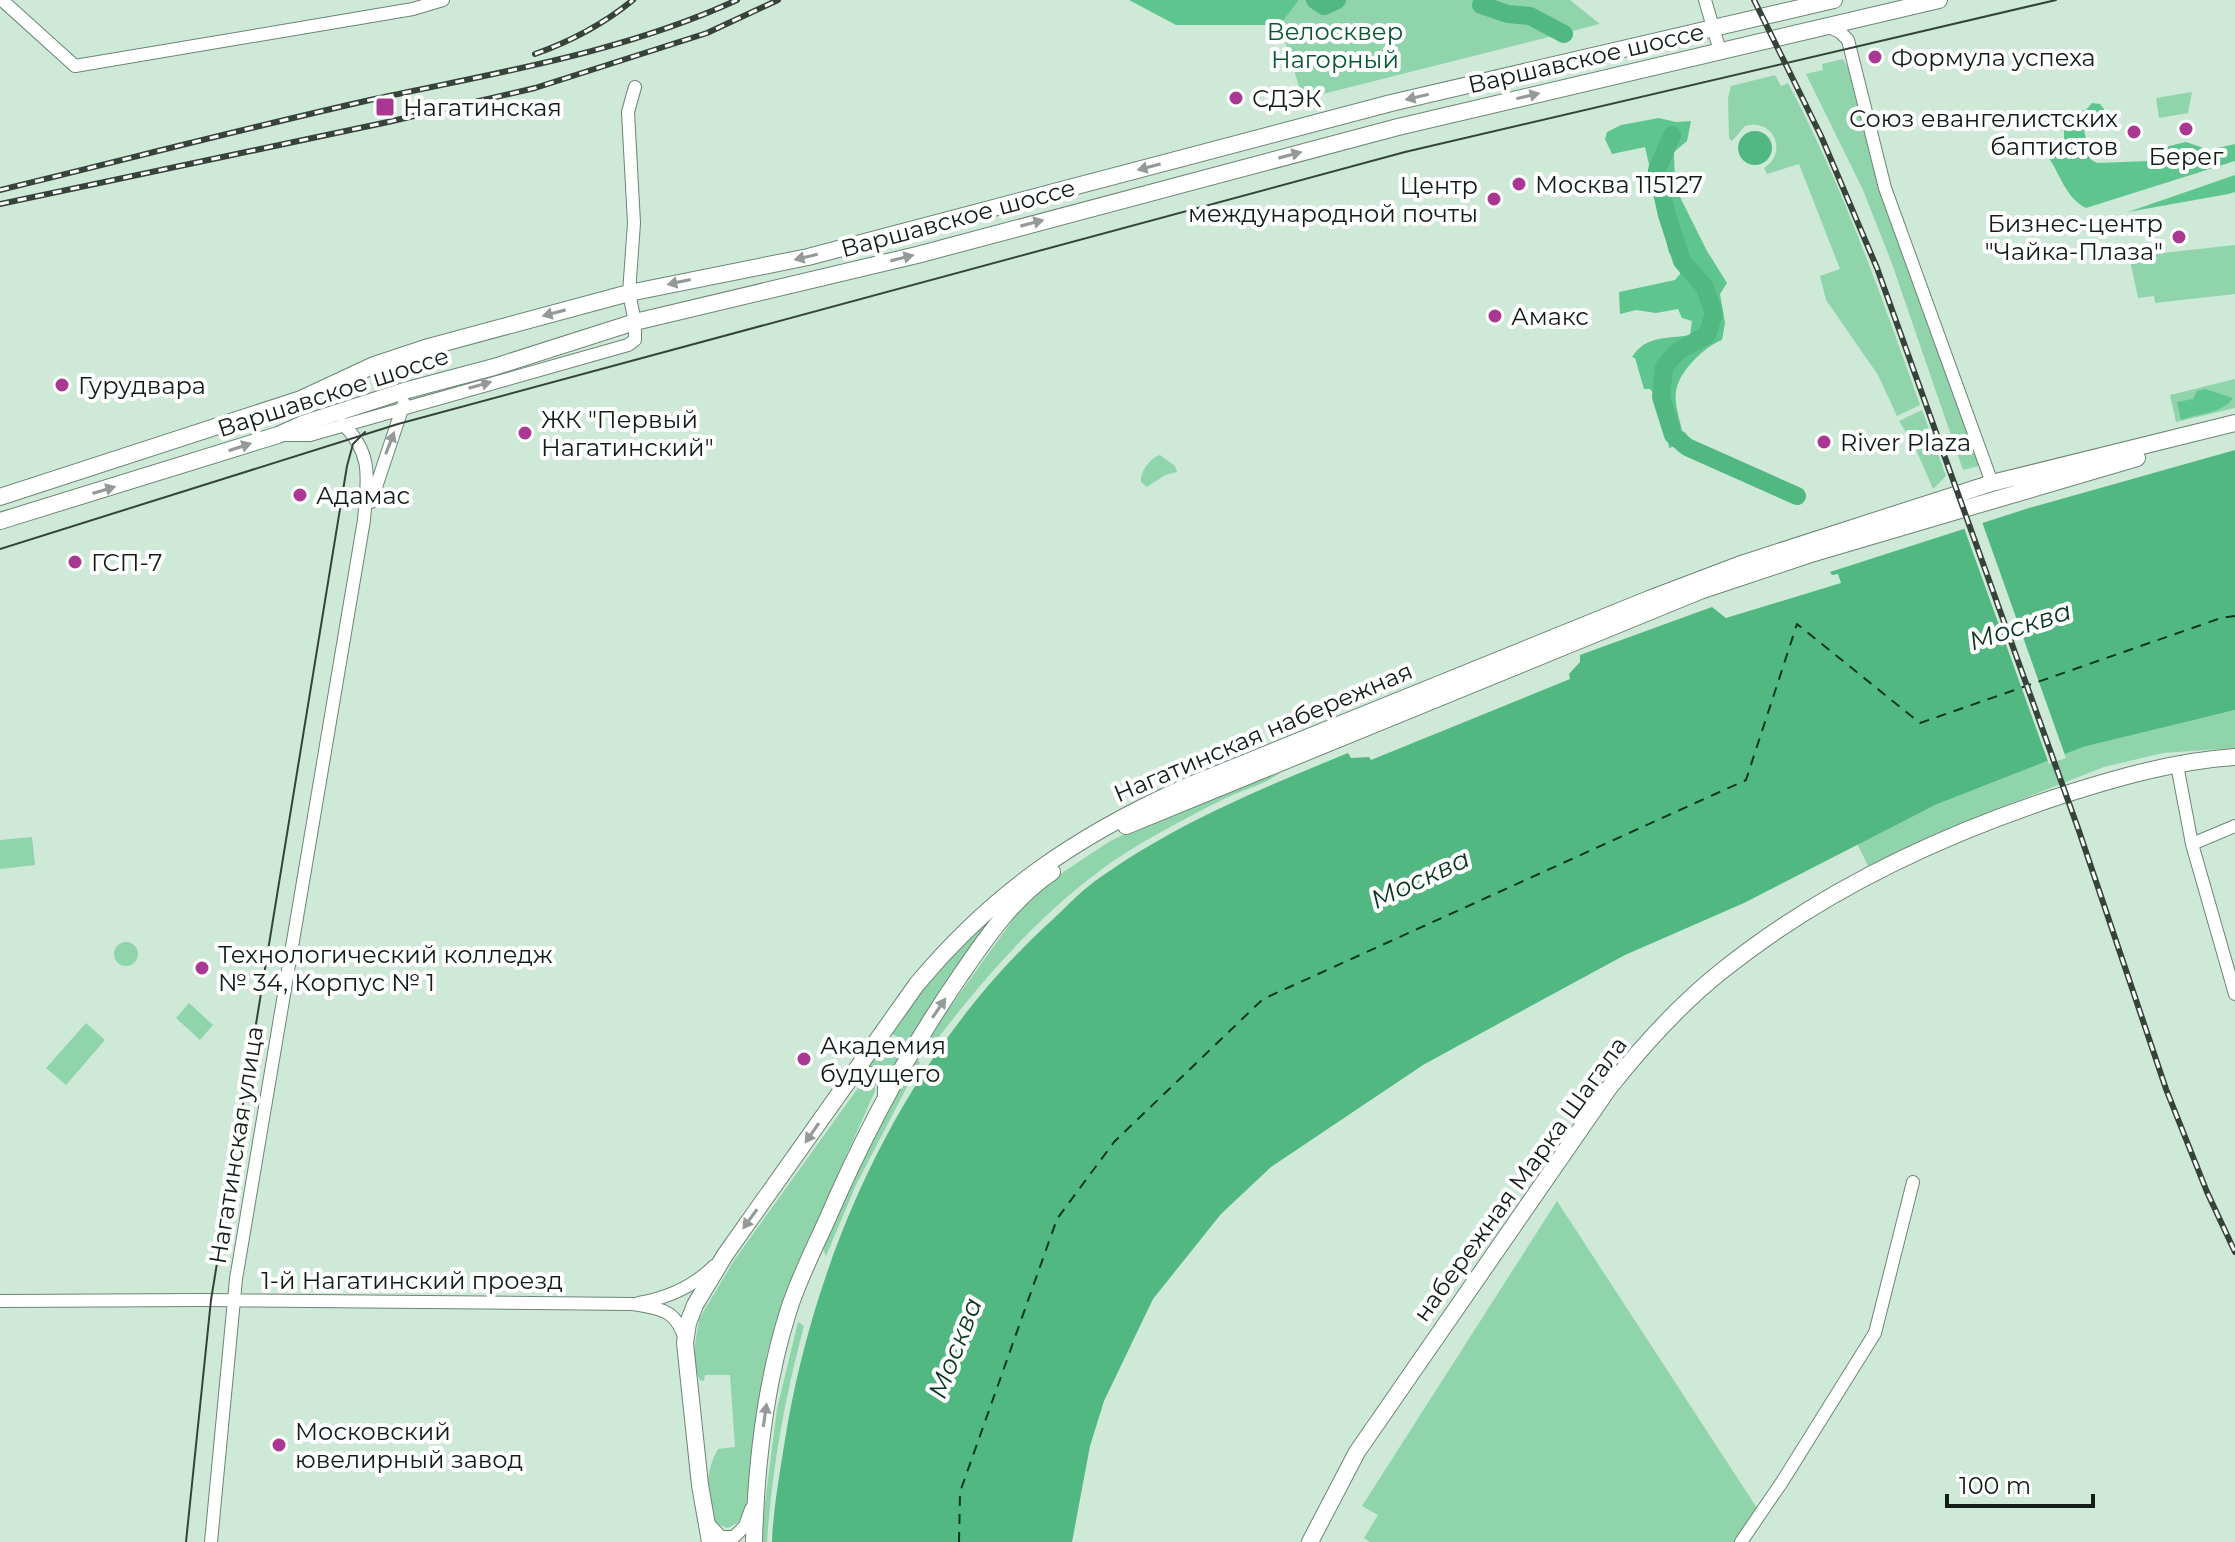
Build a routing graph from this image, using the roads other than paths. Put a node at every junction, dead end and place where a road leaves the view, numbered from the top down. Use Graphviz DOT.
graph roads {
  1 [pos="2,0"];
  2 [pos="443,0"];
  3 [pos="1705,0"];
  4 [pos="1834,0"];
  5 [pos="1939,0"];
  6 [pos="1862,18"];
  7 [pos="1826,26"];
  8 [pos="1714,27"];
  9 [pos="1848,40"];
  10 [pos="1720,51"];
  11 [pos="635,87"];
  12 [pos="629,293"];
  13 [pos="635,322"];
  14 [pos="404,399"];
  15 [pos="2235,423"];
  16 [pos="343,424"];
  17 [pos="2235,433"];
  18 [pos="278,435"];
  19 [pos="1992,483"];
  20 [pos="0,497"];
  21 [pos="364,520"];
  22 [pos="0,521"];
  23 [pos="2235,757"];
  24 [pos="2177,765"];
  25 [pos="2235,826"];
  26 [pos="2192,844"];
  27 [pos="2235,994"];
  28 [pos="848,1083"];
  29 [pos="884,1098"];
  30 [pos="1913,1182"];
  31 [pos="725,1255"];
  32 [pos="234,1300"];
  33 [pos="0,1301"];
  34 [pos="633,1304"];
  35 [pos="685,1343"];
  36 [pos="755,1493"];
  37 [pos="704,1517"];
  38 [pos="211,1542"];
  39 [pos="710,1542"];
  40 [pos="754,1542"];
  41 [pos="1310,1542"];
  42 [pos="1741,1542"];
  1 -- 2 [label="street"];
  3 -- 8 [label="street"];
  4 -- 8 [label="main road, Варшавское шоссе"];
  5 -- 6 [label="main road, Варшавское шоссе"];
  6 -- 7 [label="main road, Варшавское шоссе"];
  6 -- 9 [label="street"];
  7 -- 9 [label="street"];
  7 -- 10 [label="main road, Варшавское шоссе"];
  8 -- 10 [label="street"];
  8 -- 12 [label="main road, Варшавское шоссе, one-way"];
  9 -- 19 [label="street"];
  13 -- 10 [label="main road, Варшавское шоссе, one-way"];
  11 -- 12 [label="street"];
  12 -- 13 [label="street"];
  12 -- 20 [label="main road, Варшавское шоссе, one-way"];
  14 -- 13 [label="main road, Варшавское шоссе, one-way"];
  14 -- 16 [label="street"];
  14 -- 18 [label="main road, Варшавское шоссе"];
  21 -- 14 [label="street, one-way"];
  15 -- 19 [label="main road, Нагатинская набережная"];
  16 -- 18 [label="street"];
  16 -- 21 [label="street"];
  29 -- 17 [label="main road, Нагатинская набережная, one-way"];
  22 -- 18 [label="main road, Варшавское шоссе, one-way"];
  19 -- 28 [label="main road, Нагатинская набережная"];
  21 -- 32 [label="street, Нагатинская улица"];
  23 -- 24 [label="main road, набережная Марка Шагала"];
  24 -- 26 [label="street"];
  24 -- 41 [label="main road, набережная Марка Шагала"];
  25 -- 26 [label="street"];
  26 -- 27 [label="street"];
  28 -- 29 [label="street"];
  28 -- 31 [label="main road, Нагатинская набережная, one-way"];
  36 -- 29 [label="main road, Нагатинская набережная, one-way"];
  30 -- 42 [label="street"];
  31 -- 34 [label="street"];
  31 -- 35 [label="main road, Нагатинская набережная"];
  32 -- 33 [label="street, 1-й Нагатинский проезд"];
  32 -- 34 [label="street, 1-й Нагатинский проезд"];
  32 -- 38 [label="street, Нагатинская улица"];
  34 -- 35 [label="street"];
  35 -- 37 [label="main road, Нагатинская набережная"];
  36 -- 37 [label="street"];
  36 -- 40 [label="main road, Нагатинская набережная"];
  37 -- 39 [label="main road, Нагатинская набережная"];
}
